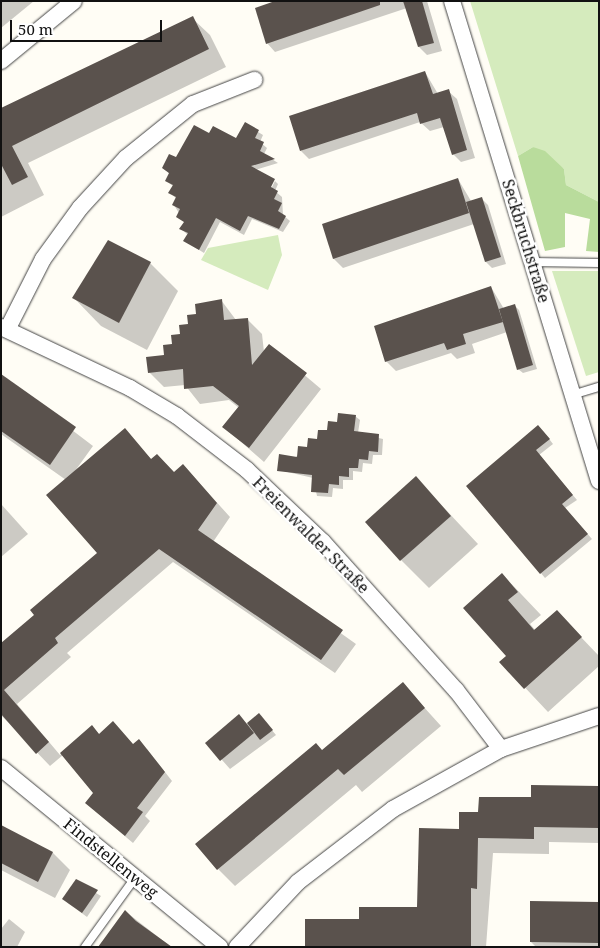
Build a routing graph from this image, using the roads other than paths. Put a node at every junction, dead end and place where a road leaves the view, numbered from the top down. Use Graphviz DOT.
graph roads {
  1 [pos="74,1"];
  2 [pos="452,1"];
  3 [pos="1,61"];
  4 [pos="254,80"];
  5 [pos="532,262"];
  6 [pos="599,263"];
  7 [pos="4,328"];
  8 [pos="599,386"];
  9 [pos="572,395"];
  10 [pos="595,457"];
  11 [pos="599,481"];
  12 [pos="599,716"];
  13 [pos="501,749"];
  14 [pos="1,768"];
  15 [pos="135,878"];
  16 [pos="86,947"];
  17 [pos="220,947"];
  18 [pos="237,947"];
  1 -- 3 [label="street"];
  2 -- 5 [label="street, Seckbruchstraße"];
  4 -- 7 [label="street"];
  5 -- 6 [label="lane"];
  5 -- 9 [label="street, Seckbruchstraße"];
  7 -- 13 [label="street, Freienwalder Straße"];
  8 -- 9 [label="lane"];
  9 -- 10 [label="street, Seckbruchstraße"];
  10 -- 11 [label="street, Seckbruchstraße"];
  12 -- 13 [label="street"];
  13 -- 18 [label="street"];
  14 -- 15 [label="street, Findstellenweg"];
  15 -- 16 [label="lane"];
  15 -- 17 [label="street, Findstellenweg"];
}
